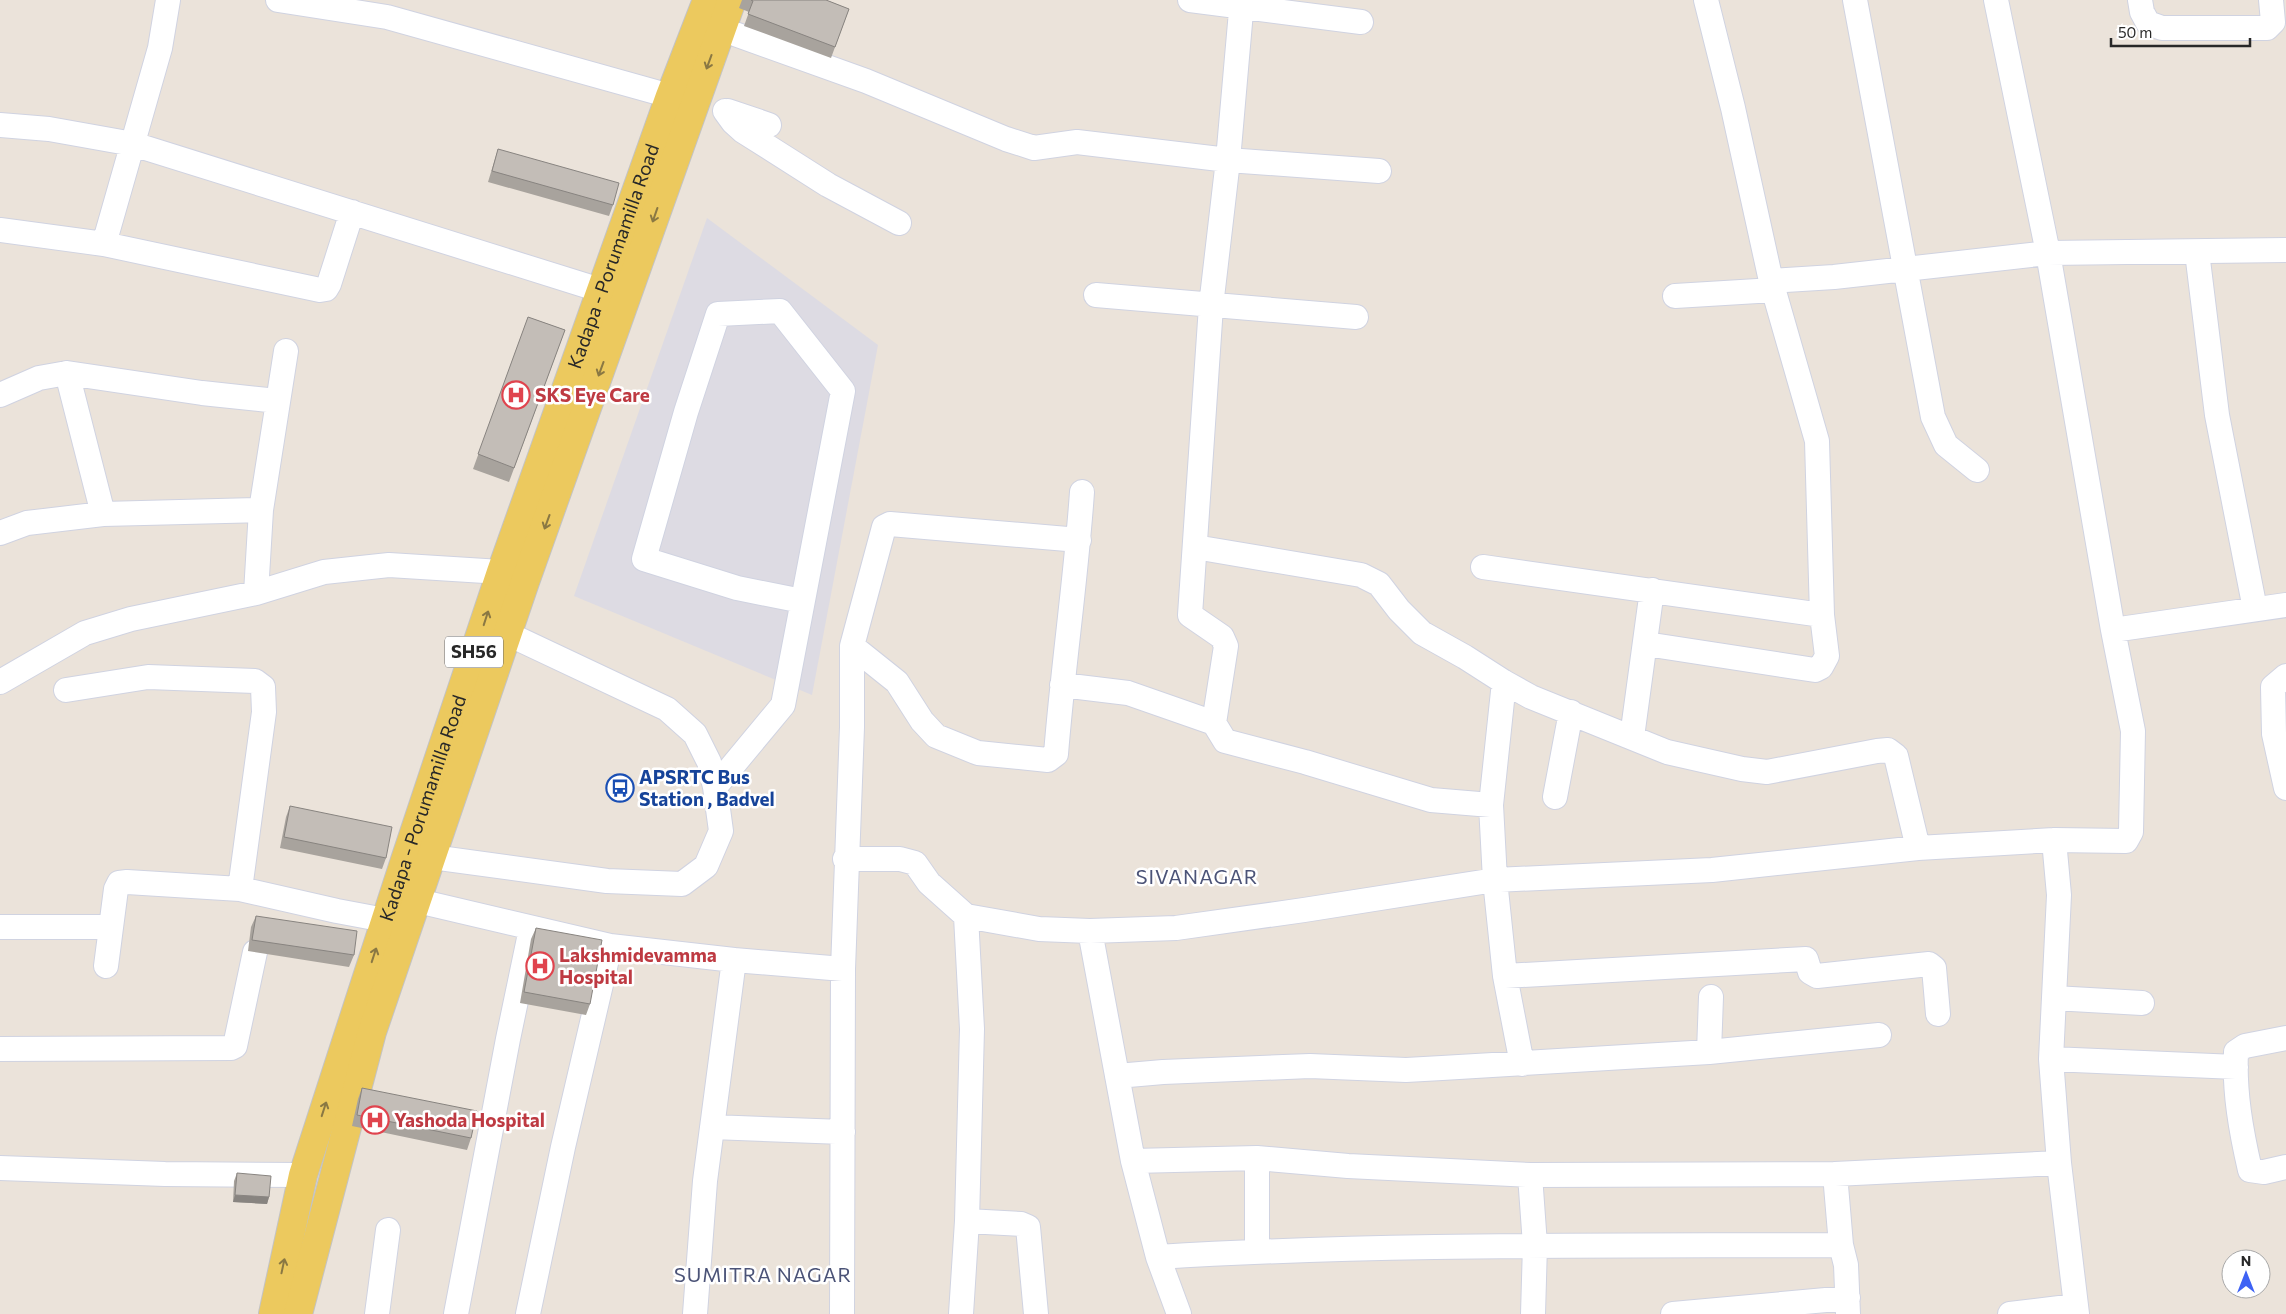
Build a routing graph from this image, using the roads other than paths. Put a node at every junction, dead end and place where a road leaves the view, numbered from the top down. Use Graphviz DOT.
graph roads {
  1 [pos="168,0"];
  2 [pos="278,0"];
  3 [pos="707,0"];
  4 [pos="732,0"];
  5 [pos="1190,0"];
  6 [pos="1706,0"];
  7 [pos="1855,0"];
  8 [pos="1996,0"];
  9 [pos="2140,0"];
  10 [pos="2271,0"];
  11 [pos="1241,4"];
  12 [pos="1361,22"];
  13 [pos="721,29"];
  14 [pos="670,96"];
  15 [pos="698,96"];
  16 [pos="725,110"];
  17 [pos="0,125"];
  18 [pos="769,125"];
  19 [pos="132,144"];
  20 [pos="1228,160"];
  21 [pos="1380,171"];
  22 [pos="352,212"];
  23 [pos="899,223"];
  24 [pos="0,230"];
  25 [pos="104,244"];
  26 [pos="2286,250"];
  27 [pos="2197,252"];
  28 [pos="2048,253"];
  29 [pos="1904,269"];
  30 [pos="1773,285"];
  31 [pos="600,290"];
  32 [pos="1096,295"];
  33 [pos="1675,296"];
  34 [pos="1211,306"];
  35 [pos="1356,317"];
  36 [pos="286,351"];
  37 [pos="67,373"];
  38 [pos="0,395"];
  39 [pos="277,401"];
  40 [pos="1977,470"];
  41 [pos="1082,492"];
  42 [pos="261,510"];
  43 [pos="103,514"];
  44 [pos="0,533"];
  45 [pos="1079,540"];
  46 [pos="1195,546"];
  47 [pos="1483,567"];
  48 [pos="501,572"];
  49 [pos="1652,590"];
  50 [pos="256,593"];
  51 [pos="802,601"];
  52 [pos="2286,605"];
  53 [pos="2255,609"];
  54 [pos="1822,615"];
  55 [pos="2113,630"];
  56 [pos="508,634"];
  57 [pos="1646,644"];
  58 [pos="852,646"];
  59 [pos="2286,676"];
  60 [pos="0,682"];
  61 [pos="1504,682"];
  62 [pos="1062,685"];
  63 [pos="66,690"];
  64 [pos="1571,712"];
  65 [pos="1214,723"];
  66 [pos="1632,737"];
  67 [pos="715,787"];
  68 [pos="2286,788"];
  69 [pos="1556,797"];
  70 [pos="1491,805"];
  71 [pos="2054,840"];
  72 [pos="1918,848"];
  73 [pos="432,857"];
  74 [pos="846,859"];
  75 [pos="1495,880"];
  76 [pos="240,889"];
  77 [pos="418,901"];
  78 [pos="966,916"];
  79 [pos="385,920"];
  80 [pos="0,927"];
  81 [pos="111,927"];
  82 [pos="531,929"];
  83 [pos="1090,931"];
  84 [pos="610,946"];
  85 [pos="255,952"];
  86 [pos="734,960"];
  87 [pos="106,966"];
  88 [pos="843,969"];
  89 [pos="1505,976"];
  90 [pos="1710,997"];
  91 [pos="2054,998"];
  92 [pos="2142,1003"];
  93 [pos="1938,1014"];
  94 [pos="1879,1035"];
  95 [pos="2286,1038"];
  96 [pos="0,1049"];
  97 [pos="1709,1052"];
  98 [pos="2051,1059"];
  99 [pos="1522,1064"];
  100 [pos="2236,1067"];
  101 [pos="1117,1076"];
  102 [pos="712,1127"];
  103 [pos="843,1132"];
  104 [pos="1257,1158"];
  105 [pos="1133,1161"];
  106 [pos="2059,1163"];
  107 [pos="0,1168"];
  108 [pos="2286,1168"];
  109 [pos="1835,1174"];
  110 [pos="303,1175"];
  111 [pos="1530,1175"];
  112 [pos="967,1221"];
  113 [pos="388,1230"];
  114 [pos="1535,1245"];
  115 [pos="1841,1245"];
  116 [pos="1257,1251"];
  117 [pos="1158,1257"];
  118 [pos="1848,1306"];
  119 [pos="2076,1310"];
  120 [pos="1744,1311"];
  121 [pos="273,1314"];
  122 [pos="298,1314"];
  123 [pos="377,1314"];
  124 [pos="456,1314"];
  125 [pos="528,1314"];
  126 [pos="695,1314"];
  127 [pos="842,1314"];
  128 [pos="961,1314"];
  129 [pos="1036,1314"];
  130 [pos="1180,1314"];
  131 [pos="1533,1314"];
  132 [pos="1674,1314"];
  133 [pos="2010,1314"];
  1 -- 19 [label="street"];
  2 -- 14 [label="street"];
  3 -- 14 [label="main road, Kadapa - Porumamilla Road / SH56"];
  4 -- 13 [label="main road"];
  5 -- 11 [label="street"];
  6 -- 30 [label="street"];
  7 -- 29 [label="street"];
  8 -- 28 [label="street"];
  9 -- 10 [label="street"];
  11 -- 12 [label="street"];
  11 -- 20 [label="street"];
  13 -- 15 [label="main road, one-way"];
  13 -- 20 [label="street"];
  14 -- 31 [label="main road, Kadapa - Porumamilla Road / SH56"];
  15 -- 16 [label="street"];
  15 -- 56 [label="main road, one-way"];
  16 -- 18 [label="street"];
  16 -- 23 [label="street"];
  17 -- 19 [label="street"];
  19 -- 22 [label="street"];
  19 -- 25 [label="street"];
  20 -- 21 [label="street"];
  20 -- 34 [label="street"];
  22 -- 25 [label="street"];
  22 -- 31 [label="street"];
  24 -- 25 [label="street"];
  26 -- 27 [label="street"];
  27 -- 28 [label="street"];
  27 -- 53 [label="street"];
  28 -- 29 [label="street"];
  28 -- 55 [label="street"];
  29 -- 30 [label="street"];
  29 -- 40 [label="street"];
  30 -- 33 [label="street"];
  30 -- 54 [label="street"];
  31 -- 48 [label="main road, Kadapa - Porumamilla Road / SH56"];
  32 -- 34 [label="street"];
  34 -- 35 [label="street"];
  34 -- 46 [label="street"];
  36 -- 39 [label="street"];
  37 -- 38 [label="street"];
  37 -- 39 [label="street"];
  37 -- 43 [label="street"];
  39 -- 42 [label="street"];
  41 -- 45 [label="street"];
  42 -- 43 [label="street"];
  42 -- 50 [label="street"];
  43 -- 44 [label="street"];
  45 -- 58 [label="street"];
  45 -- 62 [label="street"];
  46 -- 61 [label="street"];
  46 -- 65 [label="street"];
  47 -- 49 [label="street"];
  48 -- 50 [label="street"];
  79 -- 48 [label="main road, Kadapa - Porumamilla Road / SH56, one-way"];
  49 -- 54 [label="street"];
  49 -- 57 [label="street"];
  50 -- 60 [label="street"];
  51 -- 51 [label="street"];
  51 -- 67 [label="street"];
  52 -- 53 [label="street"];
  53 -- 55 [label="street"];
  54 -- 57 [label="street"];
  55 -- 71 [label="street"];
  56 -- 67 [label="street"];
  56 -- 73 [label="main road"];
  57 -- 66 [label="street"];
  58 -- 62 [label="street"];
  58 -- 74 [label="street"];
  59 -- 68 [label="street"];
  61 -- 64 [label="street"];
  61 -- 70 [label="street"];
  62 -- 65 [label="street"];
  63 -- 76 [label="street"];
  64 -- 66 [label="street"];
  64 -- 69 [label="street"];
  65 -- 70 [label="street"];
  66 -- 72 [label="street"];
  67 -- 73 [label="street"];
  70 -- 75 [label="street"];
  71 -- 72 [label="street"];
  71 -- 91 [label="street"];
  72 -- 75 [label="street"];
  73 -- 77 [label="main road"];
  74 -- 78 [label="street"];
  74 -- 88 [label="street"];
  75 -- 83 [label="street"];
  75 -- 89 [label="street"];
  76 -- 79 [label="street"];
  76 -- 81 [label="street"];
  77 -- 82 [label="street"];
  77 -- 122 [label="main road"];
  78 -- 83 [label="street"];
  78 -- 112 [label="street"];
  110 -- 79 [label="main road, Kadapa - Porumamilla Road / SH56, one-way"];
  80 -- 81 [label="street"];
  81 -- 87 [label="street"];
  82 -- 84 [label="street"];
  82 -- 124 [label="street"];
  83 -- 101 [label="street"];
  84 -- 86 [label="street"];
  84 -- 125 [label="street"];
  85 -- 96 [label="street"];
  86 -- 88 [label="street"];
  86 -- 102 [label="street"];
  88 -- 103 [label="street"];
  89 -- 93 [label="street"];
  89 -- 99 [label="street"];
  90 -- 97 [label="street"];
  91 -- 92 [label="street"];
  91 -- 98 [label="street"];
  94 -- 97 [label="street"];
  95 -- 100 [label="street"];
  97 -- 99 [label="street"];
  98 -- 100 [label="street"];
  98 -- 106 [label="street"];
  99 -- 101 [label="street"];
  100 -- 108 [label="street"];
  101 -- 105 [label="street"];
  102 -- 103 [label="street"];
  102 -- 126 [label="street"];
  103 -- 127 [label="street"];
  104 -- 105 [label="street"];
  104 -- 111 [label="street"];
  104 -- 116 [label="street"];
  105 -- 117 [label="street"];
  106 -- 109 [label="street"];
  106 -- 119 [label="street"];
  107 -- 110 [label="street"];
  109 -- 111 [label="street"];
  109 -- 115 [label="street"];
  121 -- 110 [label="main road, Kadapa - Porumamilla Road / SH56, one-way"];
  111 -- 114 [label="street"];
  112 -- 128 [label="street"];
  112 -- 129 [label="street"];
  113 -- 123 [label="street"];
  114 -- 115 [label="street"];
  114 -- 116 [label="street"];
  114 -- 131 [label="street"];
  115 -- 118 [label="street"];
  116 -- 117 [label="street"];
  117 -- 130 [label="street"];
  118 -- 120 [label="street"];
  119 -- 133 [label="street"];
  120 -- 132 [label="street"];
}
